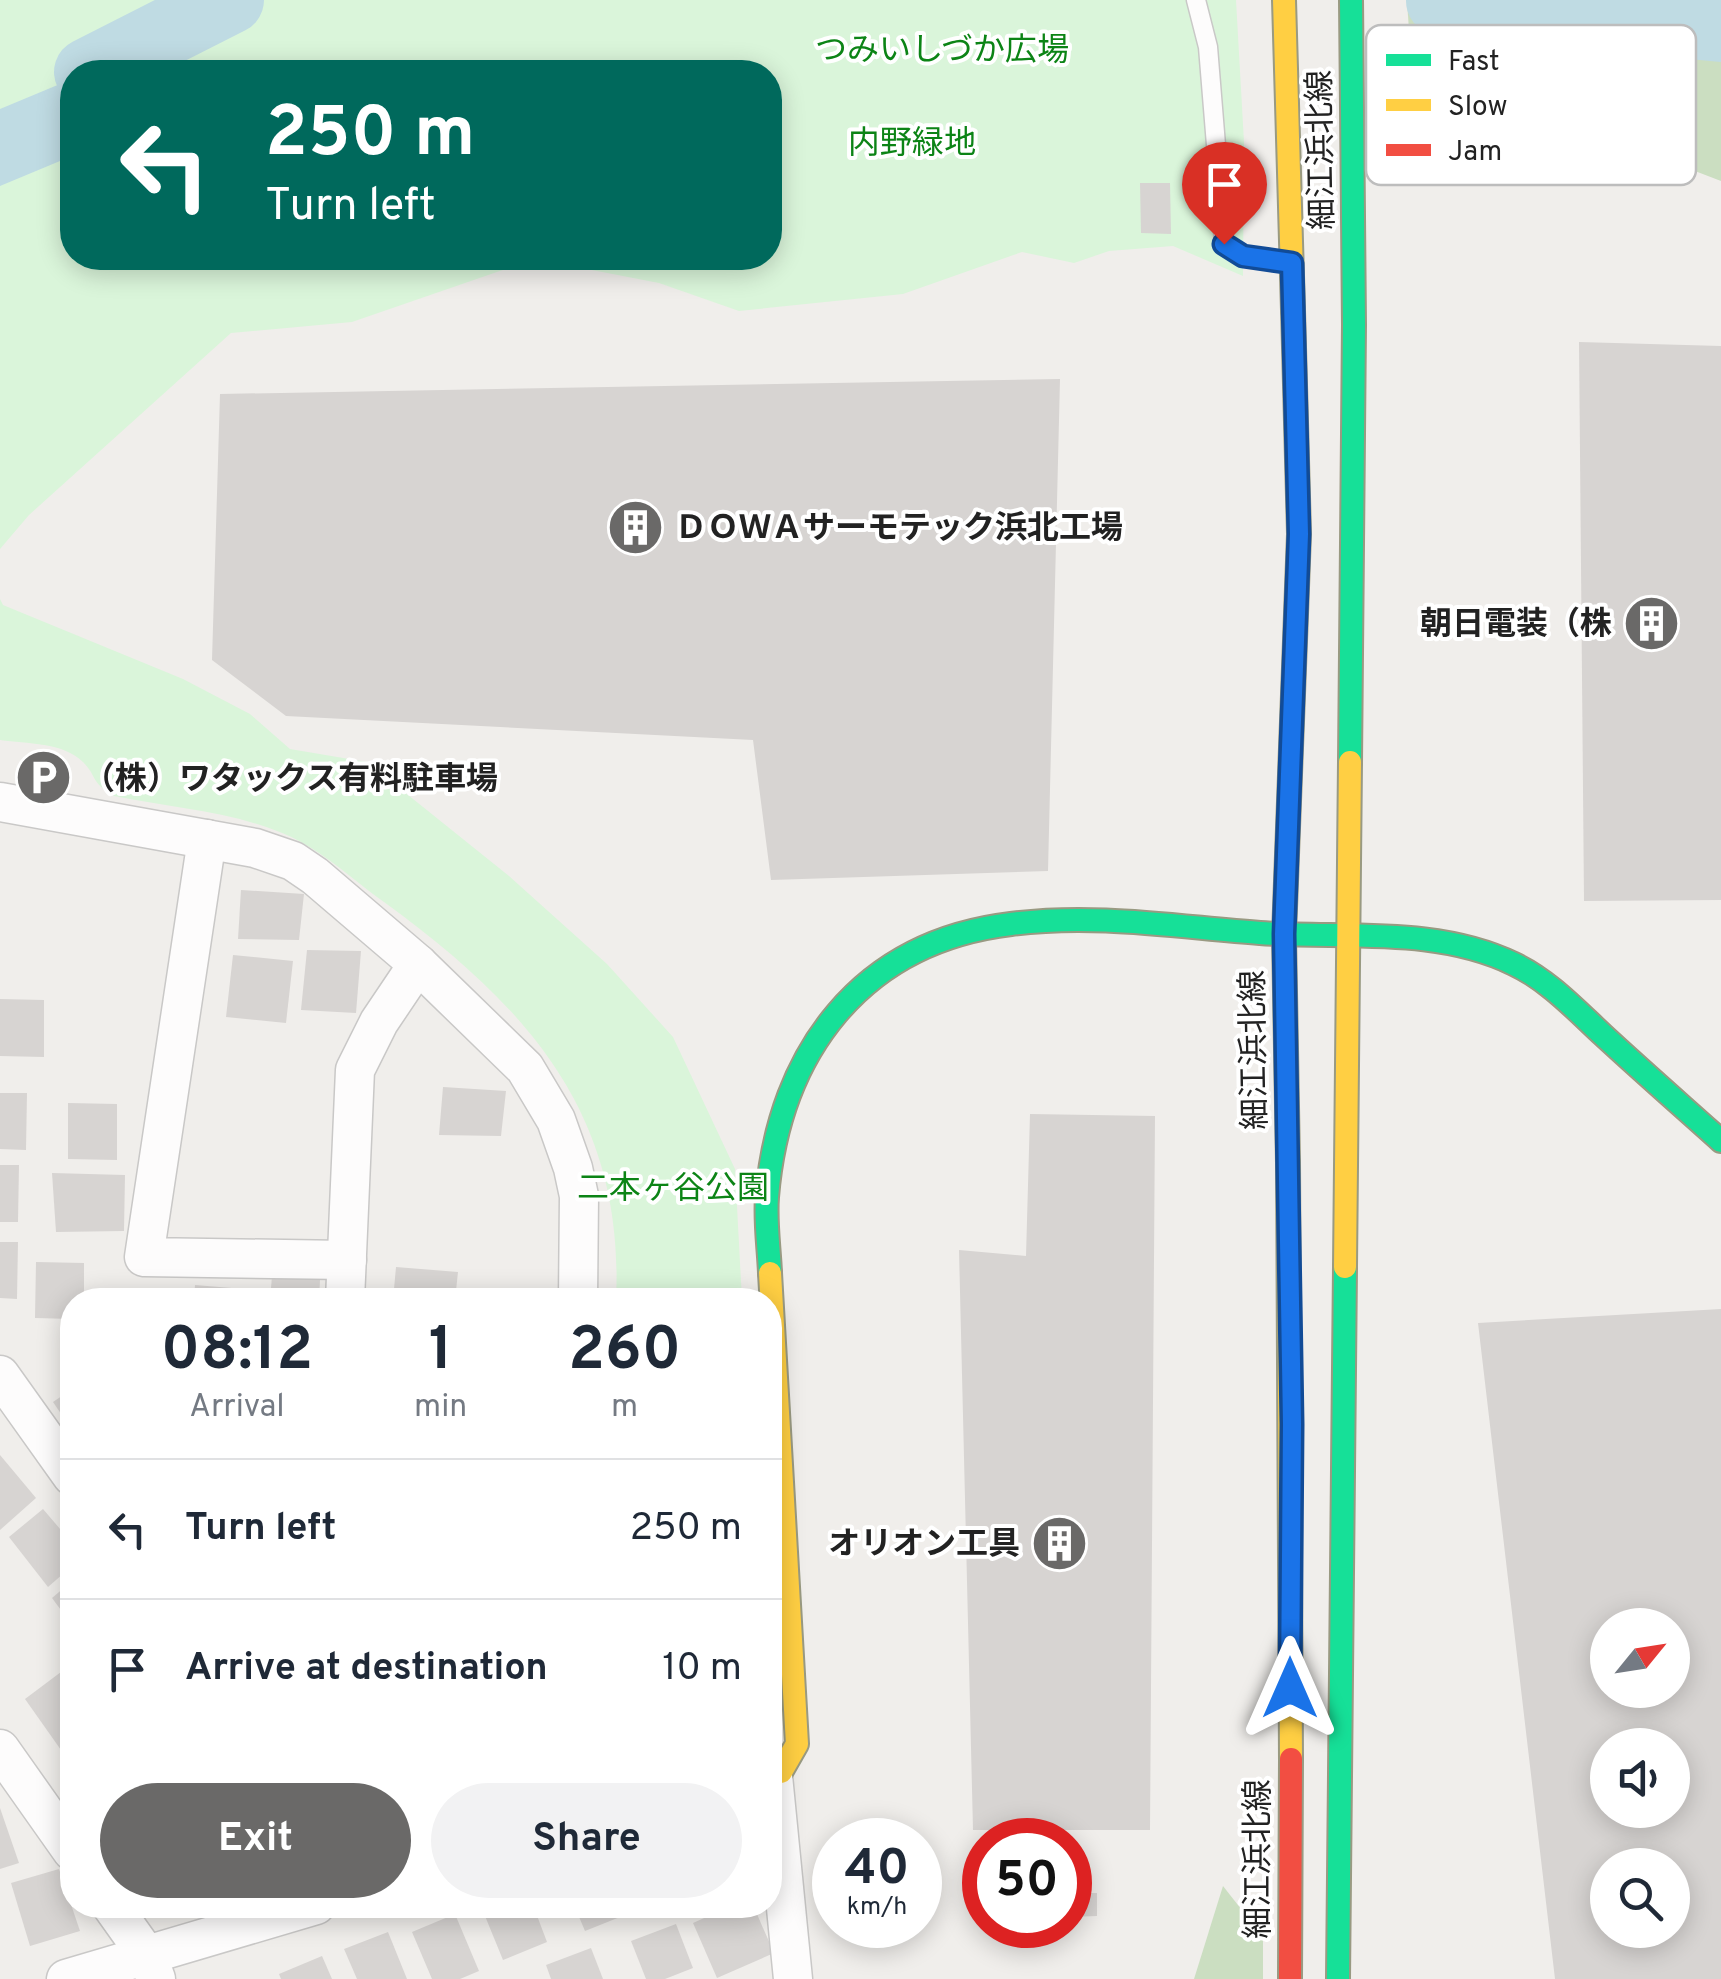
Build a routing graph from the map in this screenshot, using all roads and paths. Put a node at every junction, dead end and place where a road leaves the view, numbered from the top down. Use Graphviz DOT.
graph roads {
  1 [pos="1196,0"];
  2 [pos="1284,0"];
  3 [pos="1351,0"];
  4 [pos="1292,263"];
  5 [pos="0,802"];
  6 [pos="207,839"];
  7 [pos="1284,934"];
  8 [pos="1346,935"];
  9 [pos="418,964"];
  10 [pos="1721,1142"];
  11 [pos="346,1260"];
  12 [pos="345,1288"];
  13 [pos="578,1288"];
  14 [pos="770,1288"];
  15 [pos="0,1374"];
  16 [pos="60,1459"];
  17 [pos="782,1626"];
  18 [pos="5,1764"];
  19 [pos="782,1765"];
  20 [pos="60,1835"];
  21 [pos="782,1854"];
  22 [pos="119,1918"];
  23 [pos="282,1918"];
  24 [pos="152,1968"];
  25 [pos="66,1979"];
  26 [pos="793,1979"];
  27 [pos="1290,1979"];
  28 [pos="1338,1979"];
  1 -- 4 [label="lane"];
  2 -- 4 [label="main road, 細江浜北線"];
  3 -- 8 [label="main road, 細江浜北線"];
  4 -- 7 [label="main road, 細江浜北線"];
  5 -- 6 [label="street"];
  6 -- 9 [label="street"];
  6 -- 11 [label="street"];
  7 -- 8 [label="main road"];
  7 -- 14 [label="main road"];
  7 -- 27 [label="main road, 細江浜北線"];
  8 -- 10 [label="main road"];
  8 -- 28 [label="main road, 細江浜北線"];
  9 -- 11 [label="street"];
  9 -- 13 [label="street"];
  11 -- 12 [label="street"];
  15 -- 16 [label="street"];
  17 -- 19 [label="main road"];
  18 -- 20 [label="street"];
  21 -- 26 [label="street"];
  22 -- 24 [label="street"];
  23 -- 24 [label="street"];
  24 -- 25 [label="street"];
}
